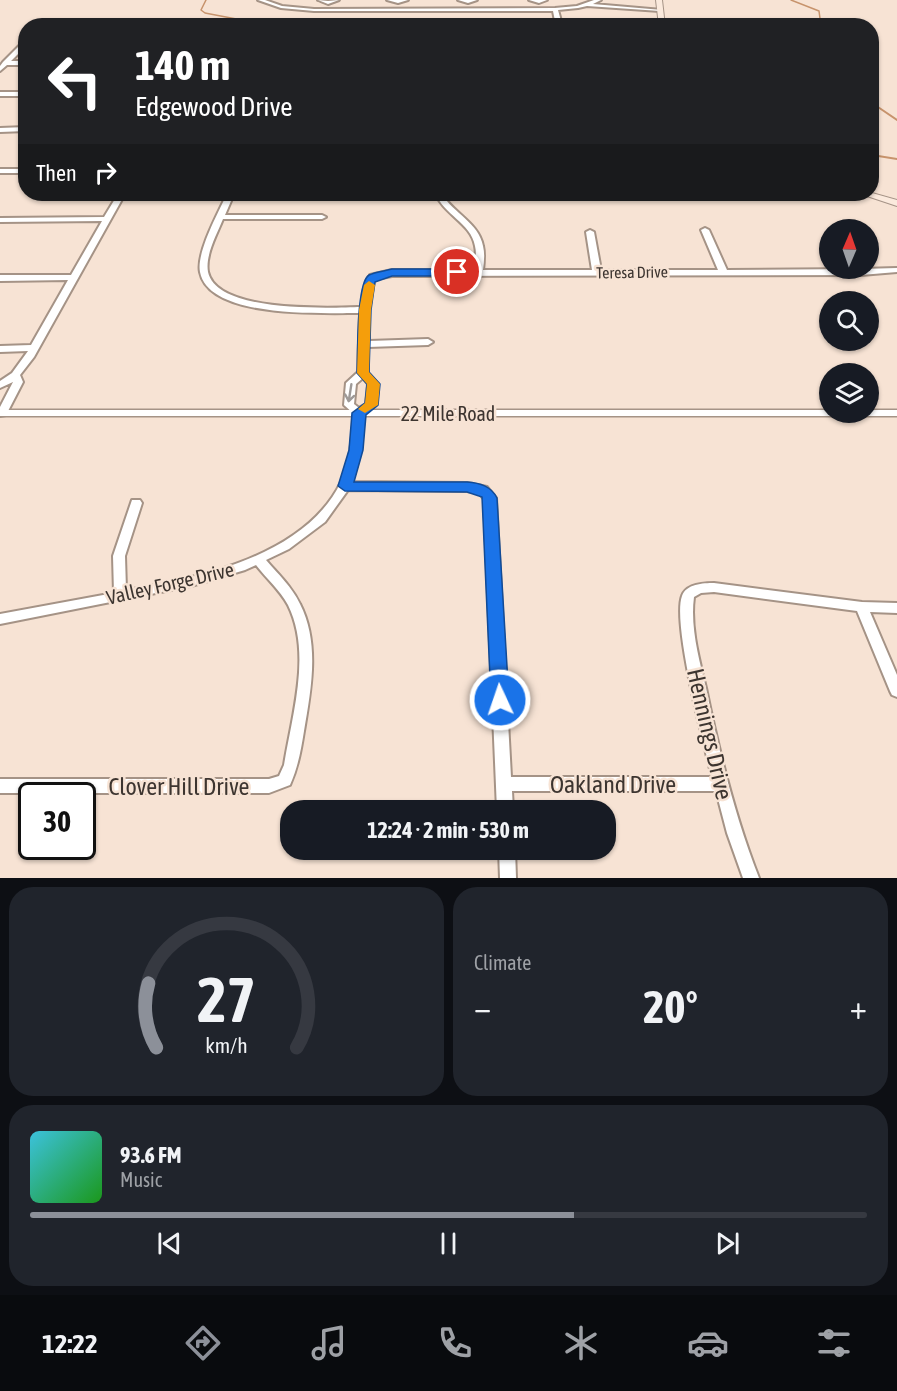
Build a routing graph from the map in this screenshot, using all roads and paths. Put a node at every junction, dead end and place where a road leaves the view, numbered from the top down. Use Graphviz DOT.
graph roads {
  1 [pos="260,0"];
  2 [pos="320,0"];
  3 [pos="337,0"];
  4 [pos="389,0"];
  5 [pos="406,0"];
  6 [pos="460,0"];
  7 [pos="475,0"];
  8 [pos="531,0"];
  9 [pos="542,1"];
  10 [pos="398,2"];
  11 [pos="468,2"];
  12 [pos="328,3"];
  13 [pos="594,3"];
  14 [pos="660,6"];
  15 [pos="555,9"];
  16 [pos="325,10"];
  17 [pos="398,10"];
  18 [pos="470,10"];
  19 [pos="542,10"];
  20 [pos="557,18"];
  21 [pos="18,50"];
  22 [pos="5,63"];
  23 [pos="18,63"];
  24 [pos="0,69"];
  25 [pos="0,94"];
  26 [pos="18,94"];
  27 [pos="18,129"];
  28 [pos="0,130"];
  29 [pos="0,171"];
  30 [pos="18,171"];
  31 [pos="879,198"];
  32 [pos="117,201"];
  33 [pos="228,201"];
  34 [pos="444,201"];
  35 [pos="897,203"];
  36 [pos="222,217"];
  37 [pos="322,217"];
  38 [pos="107,219"];
  39 [pos="0,220"];
  40 [pos="705,230"];
  41 [pos="590,232"];
  42 [pos="897,270"];
  43 [pos="723,271"];
  44 [pos="479,272"];
  45 [pos="597,272"];
  46 [pos="75,277"];
  47 [pos="0,278"];
  48 [pos="370,281"];
  49 [pos="365,310"];
  50 [pos="428,342"];
  51 [pos="364,344"];
  52 [pos="0,348"];
  53 [pos="34,348"];
  54 [pos="363,373"];
  55 [pos="15,375"];
  56 [pos="0,385"];
  57 [pos="1,413"];
  58 [pos="359,413"];
  59 [pos="897,413"];
  60 [pos="345,486"];
  61 [pos="136,503"];
  62 [pos="259,560"];
  63 [pos="120,595"];
  64 [pos="862,607"];
  65 [pos="897,608"];
  66 [pos="0,619"];
  67 [pos="897,691"];
  68 [pos="504,784"];
  69 [pos="722,784"];
  70 [pos="0,786"];
  71 [pos="505,800"];
  72 [pos="507,860"];
  73 [pos="508,878"];
  74 [pos="751,878"];
  1 -- 16 [label="street"];
  2 -- 12 [label="street"];
  3 -- 12 [label="street"];
  4 -- 10 [label="street"];
  5 -- 10 [label="street"];
  6 -- 11 [label="street"];
  7 -- 11 [label="street"];
  8 -- 9 [label="street"];
  9 -- 19 [label="street"];
  10 -- 17 [label="street"];
  11 -- 18 [label="street"];
  12 -- 16 [label="street"];
  13 -- 14 [label="street"];
  13 -- 15 [label="street"];
  15 -- 19 [label="street"];
  15 -- 20 [label="street"];
  16 -- 17 [label="street"];
  17 -- 18 [label="street"];
  18 -- 19 [label="street"];
  21 -- 22 [label="street"];
  22 -- 23 [label="street"];
  22 -- 24 [label="street"];
  25 -- 26 [label="street"];
  27 -- 28 [label="street"];
  29 -- 30 [label="street"];
  31 -- 35 [label="main road"];
  32 -- 38 [label="street"];
  33 -- 36 [label="street"];
  34 -- 44 [label="street"];
  36 -- 37 [label="street"];
  36 -- 49 [label="street"];
  38 -- 39 [label="street"];
  38 -- 46 [label="street"];
  40 -- 43 [label="street"];
  41 -- 45 [label="street"];
  42 -- 43 [label="street, Teresa Drive"];
  43 -- 45 [label="street, Teresa Drive"];
  44 -- 45 [label="street, Teresa Drive"];
  44 -- 48 [label="street, Teresa Drive"];
  46 -- 47 [label="street"];
  46 -- 53 [label="street"];
  48 -- 49 [label="street, Valley Forge Drive"];
  49 -- 51 [label="street, Valley Forge Drive"];
  50 -- 51 [label="street"];
  51 -- 54 [label="street, Valley Forge Drive"];
  52 -- 53 [label="street"];
  53 -- 55 [label="street"];
  54 -- 58 [label="street, Valley Forge Drive"];
  54 -- 58 [label="street, Valley Forge Drive, one-way"];
  55 -- 56 [label="street"];
  55 -- 57 [label="street"];
  57 -- 58 [label="street, 22 Mile Road"];
  58 -- 59 [label="street, 22 Mile Road"];
  58 -- 60 [label="street, Valley Forge Drive"];
  60 -- 62 [label="street, Valley Forge Drive"];
  60 -- 68 [label="street"];
  61 -- 63 [label="street"];
  62 -- 63 [label="street, Valley Forge Drive"];
  62 -- 70 [label="street, Clover Hill Drive"];
  63 -- 66 [label="street, Valley Forge Drive"];
  64 -- 65 [label="street"];
  64 -- 67 [label="street"];
  64 -- 69 [label="street, Hennings Drive"];
  68 -- 69 [label="street, Oakland Drive"];
  68 -- 71 [label="street"];
  69 -- 74 [label="street, Hennings Drive"];
  72 -- 73 [label="street"];
}
